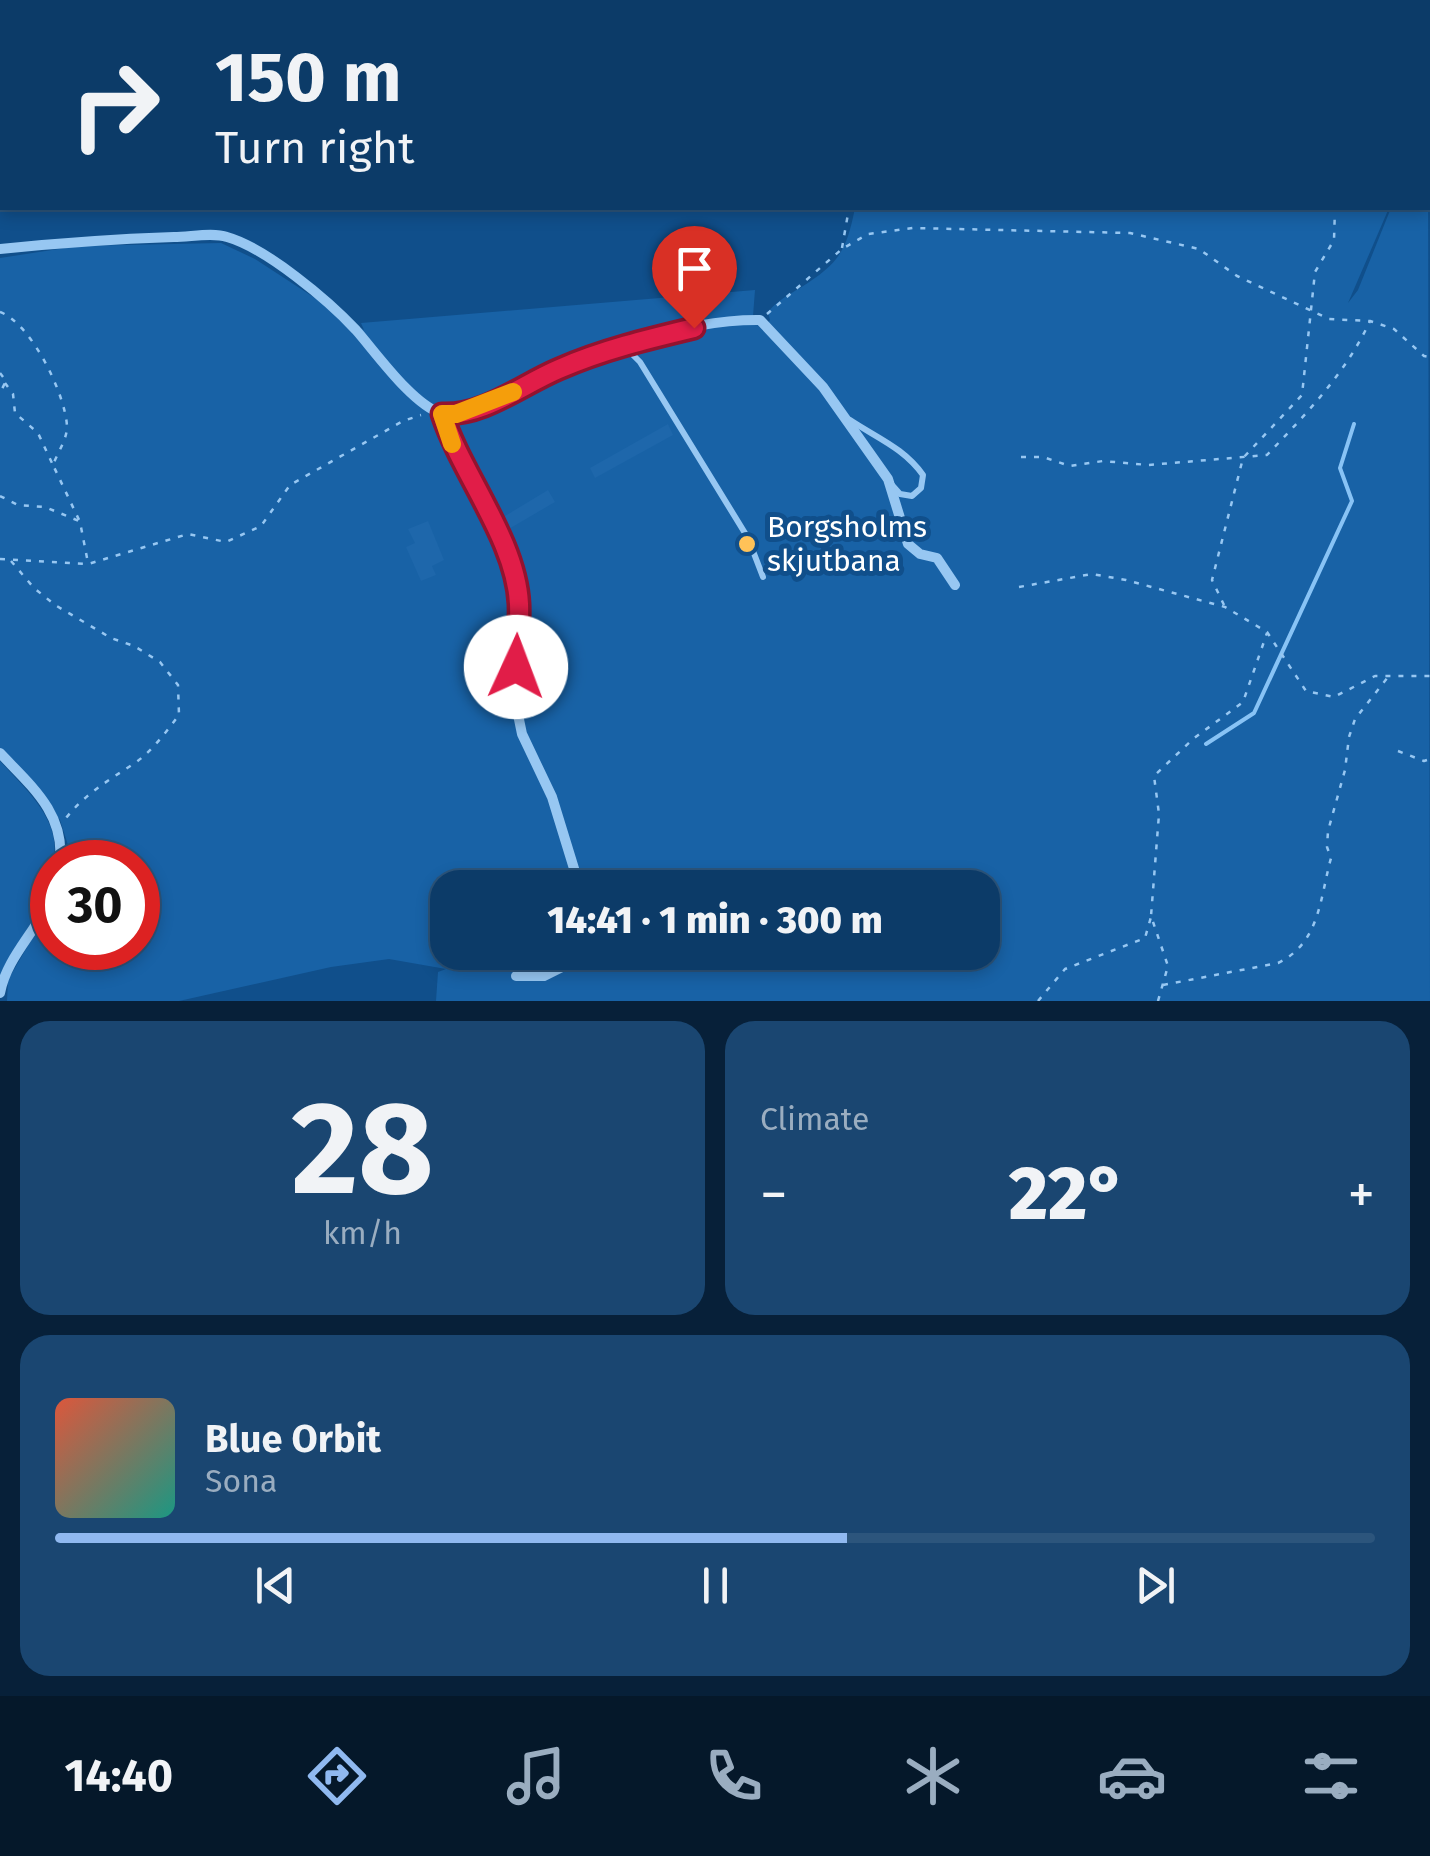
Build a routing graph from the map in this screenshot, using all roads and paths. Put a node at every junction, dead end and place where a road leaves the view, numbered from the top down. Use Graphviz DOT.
graph roads {
  1 [pos="850,210"];
  2 [pos="1334,210"];
  3 [pos="0,249"];
  4 [pos="842,249"];
  5 [pos="1310,310"];
  6 [pos="0,312"];
  7 [pos="760,320"];
  8 [pos="1370,321"];
  9 [pos="622,346"];
  10 [pos="1430,358"];
  11 [pos="0,373"];
  12 [pos="5,383"];
  13 [pos="0,392"];
  14 [pos="442,414"];
  15 [pos="844,417"];
  16 [pos="1021,458"];
  17 [pos="1242,458"];
  18 [pos="53,465"];
  19 [pos="889,482"];
  20 [pos="0,496"];
  21 [pos="80,522"];
  22 [pos="0,559"];
  23 [pos="10,559"];
  24 [pos="88,564"];
  25 [pos="763,577"];
  26 [pos="955,585"];
  27 [pos="1019,586"];
  28 [pos="1225,607"];
  29 [pos="1268,632"];
  30 [pos="1389,676"];
  31 [pos="1430,676"];
  32 [pos="1398,751"];
  33 [pos="0,752"];
  34 [pos="1430,760"];
  35 [pos="59,827"];
  36 [pos="59,840"];
  37 [pos="574,870"];
  38 [pos="1151,916"];
  39 [pos="30,934"];
  40 [pos="556,970"];
  41 [pos="516,976"];
  42 [pos="1163,985"];
  43 [pos="0,993"];
  44 [pos="1038,1001"];
  45 [pos="1158,1001"];
  1 -- 4 [label="path"];
  2 -- 5 [label="path"];
  3 -- 14 [label="street"];
  4 -- 5 [label="path"];
  4 -- 7 [label="path"];
  5 -- 8 [label="path"];
  5 -- 17 [label="path"];
  6 -- 18 [label="path"];
  7 -- 9 [label="street"];
  7 -- 15 [label="street"];
  8 -- 10 [label="path"];
  8 -- 17 [label="path"];
  9 -- 14 [label="street"];
  9 -- 25 [label="lane"];
  11 -- 12 [label="path"];
  12 -- 13 [label="path"];
  12 -- 18 [label="path"];
  14 -- 24 [label="path"];
  14 -- 37 [label="street"];
  15 -- 19 [label="street"];
  15 -- 19 [label="lane"];
  16 -- 17 [label="path"];
  17 -- 28 [label="path"];
  18 -- 21 [label="path"];
  19 -- 26 [label="street"];
  20 -- 21 [label="path"];
  21 -- 24 [label="path"];
  22 -- 23 [label="path"];
  23 -- 24 [label="path"];
  23 -- 35 [label="path"];
  27 -- 28 [label="path"];
  28 -- 29 [label="path"];
  29 -- 30 [label="path"];
  29 -- 38 [label="path"];
  30 -- 31 [label="path"];
  30 -- 42 [label="path"];
  32 -- 34 [label="path"];
  33 -- 35 [label="street"];
  35 -- 36 [label="street"];
  38 -- 42 [label="path"];
  38 -- 44 [label="path"];
  39 -- 43 [label="street"];
  40 -- 41 [label="street"];
  42 -- 45 [label="path"];
}
